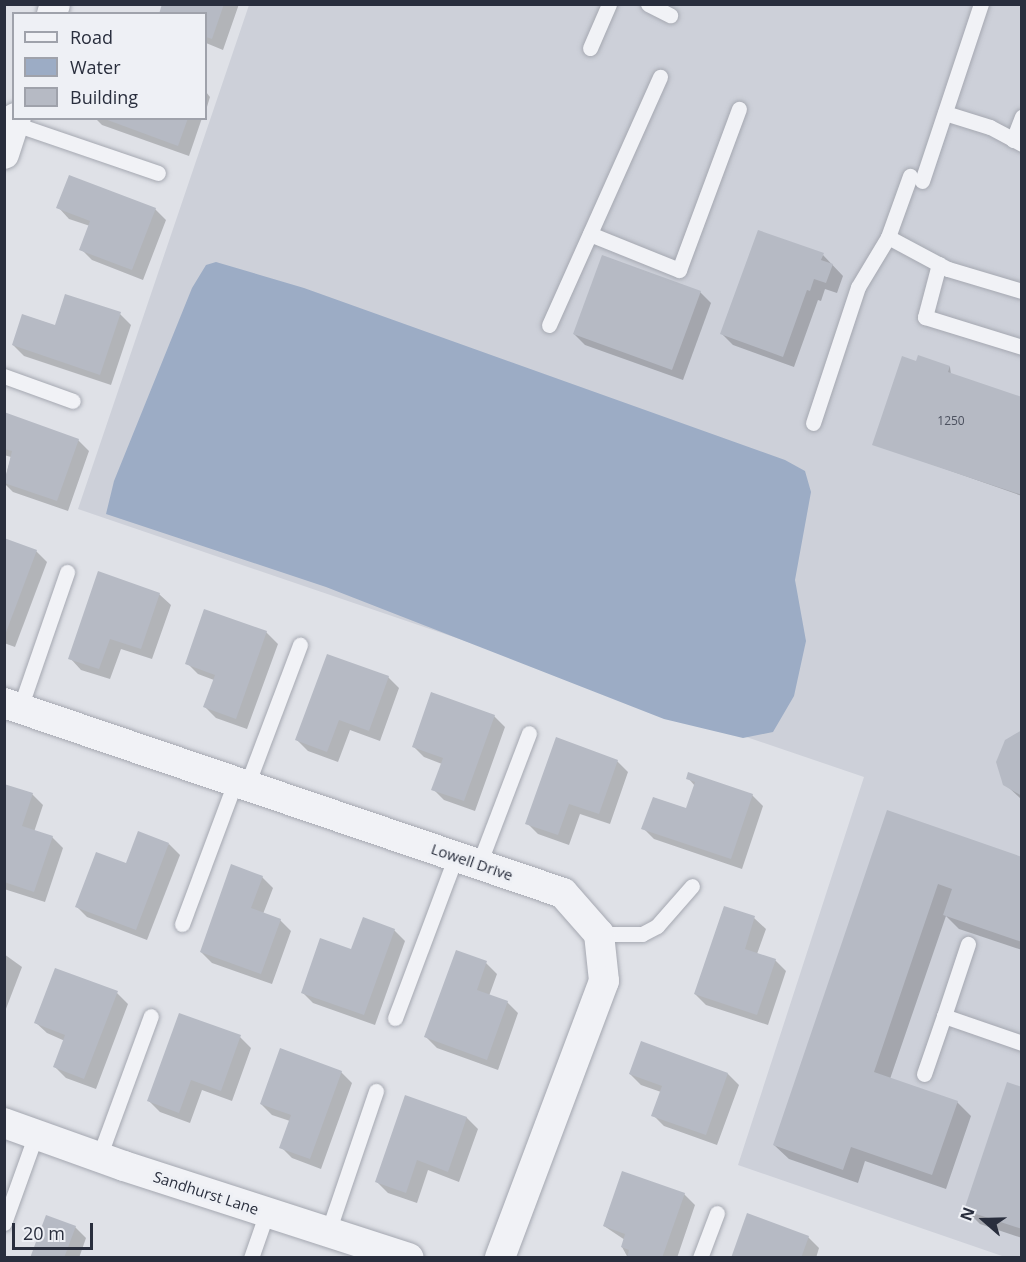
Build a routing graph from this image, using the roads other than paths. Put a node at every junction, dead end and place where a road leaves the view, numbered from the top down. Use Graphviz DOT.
graph roads {
  1 [pos="609,4"];
  2 [pos="648,4"];
  3 [pos="981,4"];
  4 [pos="670,15"];
  5 [pos="590,48"];
  6 [pos="660,77"];
  7 [pos="739,109"];
  8 [pos="945,113"];
  9 [pos="1022,117"];
  10 [pos="15,121"];
  11 [pos="1018,142"];
  12 [pos="4,154"];
  13 [pos="158,173"];
  14 [pos="590,234"];
  15 [pos="888,237"];
  16 [pos="939,264"];
  17 [pos="1022,291"];
  18 [pos="549,325"];
  19 [pos="1022,347"];
  20 [pos="4,376"];
  21 [pos="73,401"];
  22 [pos="813,423"];
  23 [pos="67,572"];
  24 [pos="300,645"];
  25 [pos="12,706"];
  26 [pos="529,733"];
  27 [pos="241,784"];
  28 [pos="467,860"];
  29 [pos="692,886"];
  30 [pos="182,924"];
  31 [pos="599,934"];
  32 [pos="968,944"];
  33 [pos="152,1016"];
  34 [pos="945,1016"];
  35 [pos="395,1018"];
  36 [pos="1022,1042"];
  37 [pos="924,1074"];
  38 [pos="376,1091"];
  39 [pos="4,1123"];
  40 [pos="36,1134"];
  41 [pos="99,1157"];
  42 [pos="267,1212"];
  43 [pos="717,1214"];
  44 [pos="4,1223"];
  45 [pos="328,1232"];
  46 [pos="251,1257"];
  47 [pos="409,1257"];
  48 [pos="500,1257"];
  49 [pos="699,1257"];
  1 -- 5 [label="lane"];
  2 -- 4 [label="lane"];
  3 -- 8 [label="lane"];
  6 -- 14 [label="lane"];
  7 -- 14 [label="lane"];
  8 -- 11 [label="lane"];
  8 -- 15 [label="lane"];
  9 -- 11 [label="lane"];
  10 -- 12 [label="street"];
  10 -- 13 [label="lane"];
  14 -- 18 [label="lane"];
  15 -- 16 [label="lane"];
  15 -- 22 [label="lane"];
  16 -- 17 [label="lane"];
  16 -- 19 [label="lane"];
  20 -- 21 [label="lane"];
  23 -- 25 [label="lane"];
  24 -- 27 [label="lane"];
  25 -- 27 [label="street, Lowell Drive"];
  26 -- 28 [label="lane"];
  27 -- 28 [label="street, Lowell Drive"];
  27 -- 30 [label="lane"];
  28 -- 31 [label="street, Lowell Drive"];
  28 -- 35 [label="lane"];
  29 -- 31 [label="lane"];
  31 -- 48 [label="street"];
  32 -- 34 [label="lane"];
  33 -- 41 [label="lane"];
  34 -- 36 [label="lane"];
  34 -- 37 [label="lane"];
  38 -- 45 [label="lane"];
  39 -- 40 [label="street, Sandhurst Lane"];
  40 -- 41 [label="street, Sandhurst Lane"];
  40 -- 44 [label="lane"];
  41 -- 42 [label="street, Sandhurst Lane"];
  42 -- 45 [label="street, Sandhurst Lane"];
  42 -- 46 [label="lane"];
  43 -- 49 [label="lane"];
  45 -- 47 [label="street, Sandhurst Lane"];
}
